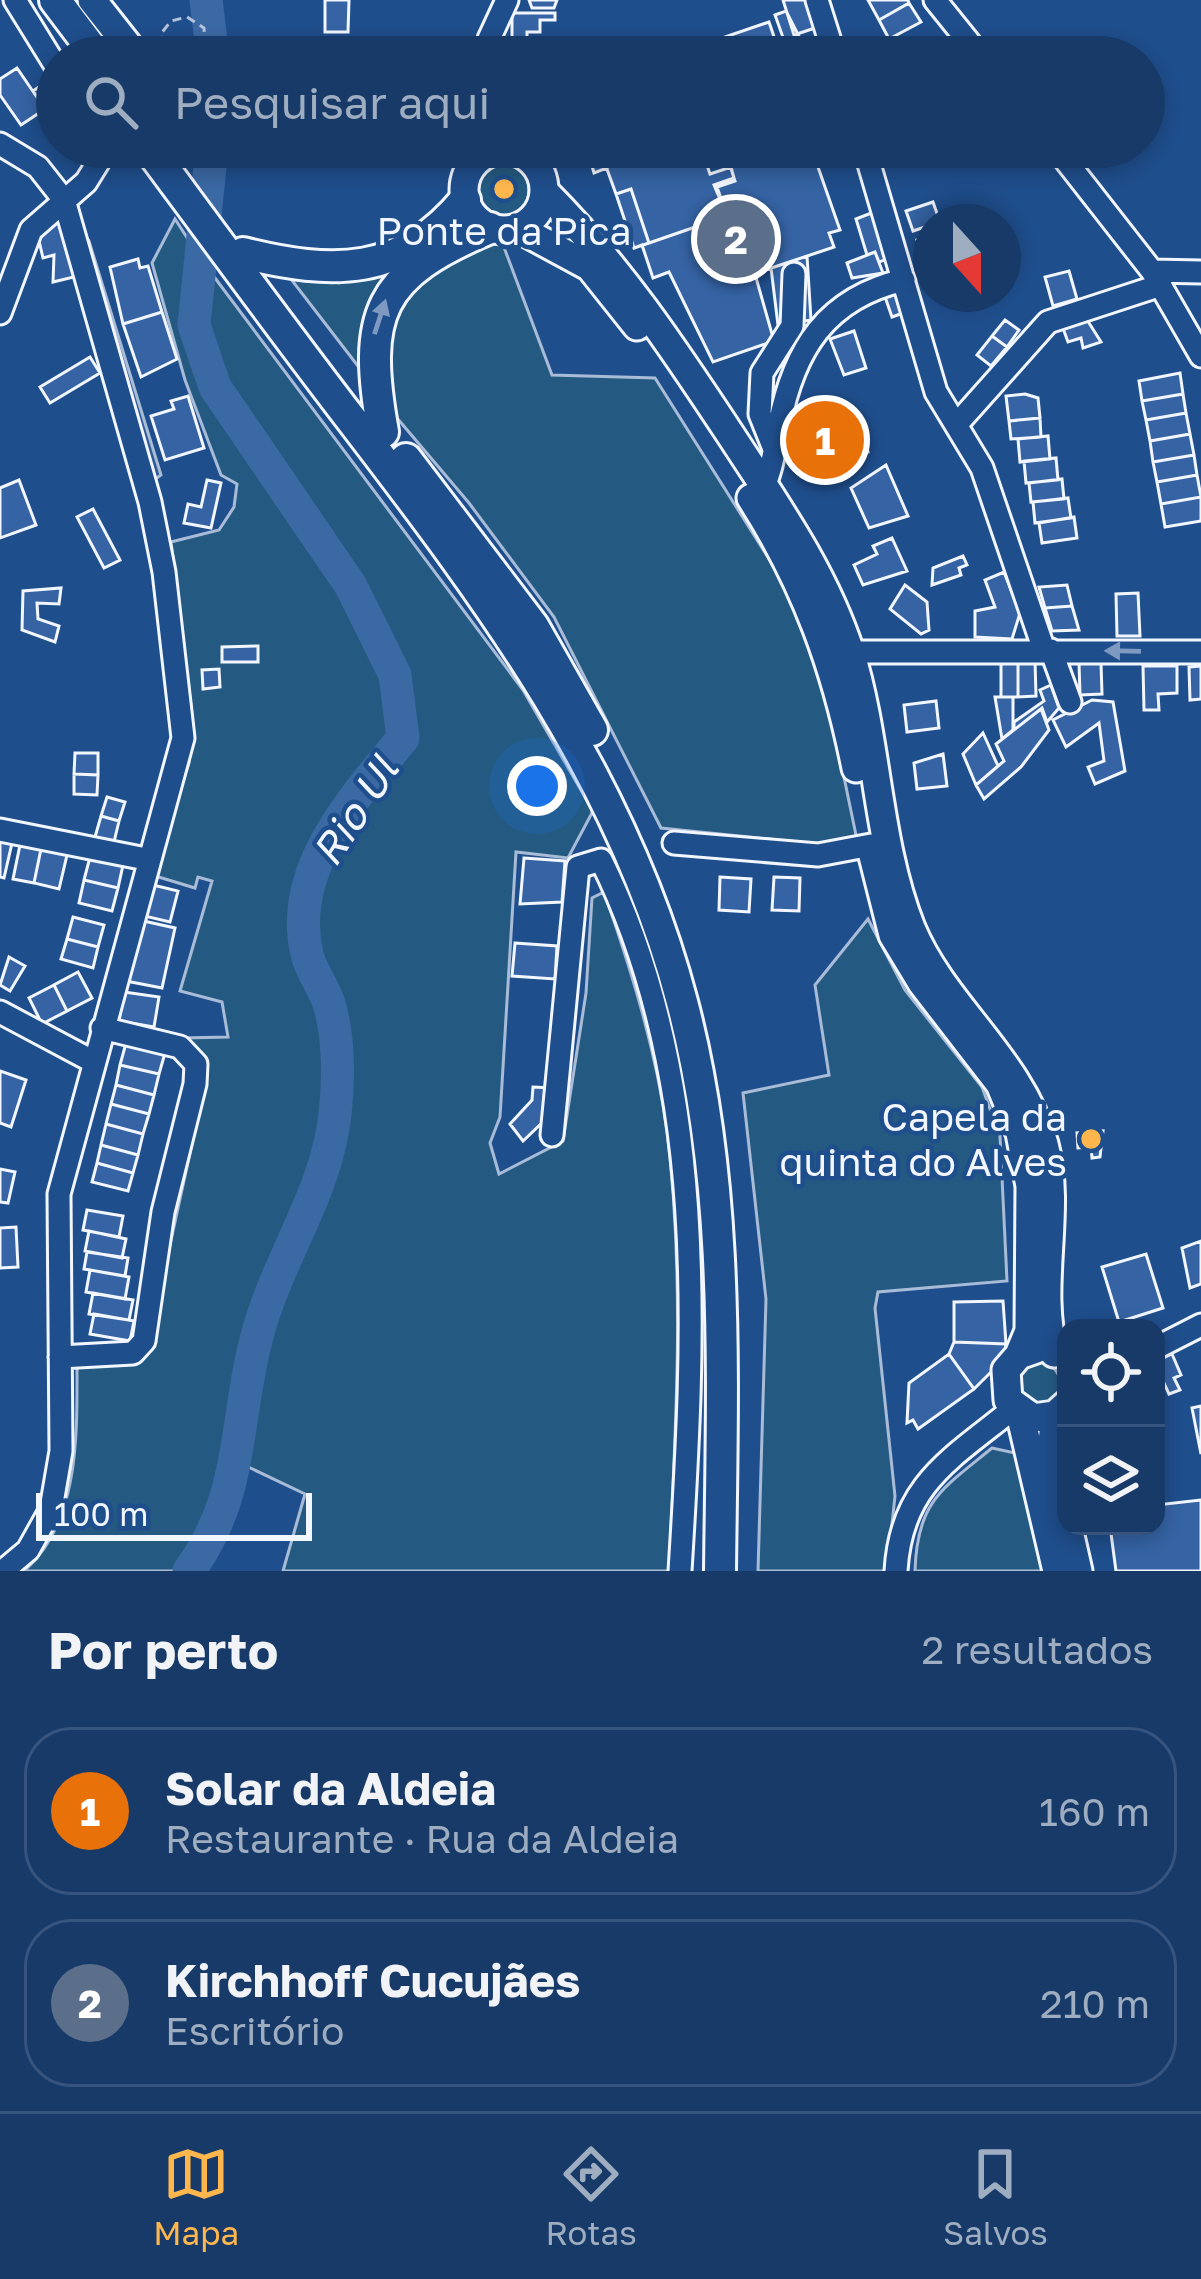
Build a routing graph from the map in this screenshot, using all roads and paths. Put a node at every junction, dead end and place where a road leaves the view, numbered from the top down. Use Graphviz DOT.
graph roads {
  1 [pos="15,0"];
  2 [pos="39,0"];
  3 [pos="55,0"];
  4 [pos="92,0"];
  5 [pos="507,0"];
  6 [pos="818,0"];
  7 [pos="934,0"];
  8 [pos="37,36"];
  9 [pos="66,36"];
  10 [pos="82,36"];
  11 [pos="120,36"];
  12 [pos="161,36"];
  13 [pos="204,36"];
  14 [pos="490,36"];
  15 [pos="829,36"];
  16 [pos="964,36"];
  17 [pos="0,144"];
  18 [pos="36,166"];
  19 [pos="39,168"];
  20 [pos="95,168"];
  21 [pos="173,168"];
  22 [pos="458,168"];
  23 [pos="474,168"];
  24 [pos="536,168"];
  25 [pos="870,168"];
  26 [pos="1071,168"];
  27 [pos="465,188"];
  28 [pos="544,191"];
  29 [pos="64,200"];
  30 [pos="504,228"];
  31 [pos="238,257"];
  32 [pos="1201,272"];
  33 [pos="794,274"];
  34 [pos="1156,278"];
  35 [pos="904,280"];
  36 [pos="1201,307"];
  37 [pos="0,313"];
  38 [pos="1190,334"];
  39 [pos="1201,356"];
  40 [pos="957,424"];
  41 [pos="383,432"];
  42 [pos="775,449"];
  43 [pos="759,495"];
  44 [pos="1048,650"];
  45 [pos="850,652"];
  46 [pos="1201,652"];
  47 [pos="1070,702"];
  48 [pos="0,830"];
  49 [pos="674,842"];
  50 [pos="871,845"];
  51 [pos="146,859"];
  52 [pos="0,1012"];
  53 [pos="102,1028"];
  54 [pos="94,1062"];
  55 [pos="552,1135"];
  56 [pos="1058,1319"];
  57 [pos="1201,1325"];
  58 [pos="1165,1343"];
  59 [pos="1019,1355"];
  60 [pos="1057,1356"];
  61 [pos="60,1357"];
  62 [pos="1017,1411"];
  63 [pos="1057,1411"];
  64 [pos="1057,1426"];
  65 [pos="3,1571"];
  66 [pos="680,1571"];
  67 [pos="720,1571"];
  68 [pos="736,1571"];
  69 [pos="896,1571"];
  70 [pos="1058,1571"];
  71 [pos="1078,1571"];
  1 -- 8 [label="street"];
  2 -- 9 [label="highway"];
  3 -- 10 [label="highway"];
  4 -- 11 [label="main road"];
  5 -- 14 [label="street"];
  6 -- 15 [label="street"];
  7 -- 16 [label="street"];
  12 -- 13 [label="path"];
  17 -- 18 [label="street"];
  19 -- 29 [label="street"];
  20 -- 29 [label="street"];
  21 -- 31 [label="highway"];
  22 -- 27 [label="main road"];
  23 -- 27 [label="main road"];
  24 -- 28 [label="main road"];
  25 -- 35 [label="street"];
  26 -- 34 [label="street"];
  27 -- 30 [label="main road"];
  27 -- 31 [label="highway"];
  28 -- 30 [label="main road"];
  28 -- 43 [label="main road"];
  29 -- 37 [label="street"];
  29 -- 51 [label="street"];
  41 -- 30 [label="highway, one-way"];
  30 -- 43 [label="main road"];
  31 -- 41 [label="highway"];
  31 -- 67 [label="highway"];
  32 -- 34 [label="street"];
  33 -- 42 [label="street"];
  34 -- 38 [label="street"];
  34 -- 40 [label="street"];
  35 -- 40 [label="street"];
  35 -- 42 [label="street"];
  36 -- 38 [label="street"];
  38 -- 39 [label="street"];
  40 -- 44 [label="street"];
  41 -- 68 [label="highway"];
  42 -- 43 [label="street"];
  43 -- 45 [label="main road"];
  43 -- 50 [label="main road"];
  44 -- 45 [label="street"];
  46 -- 44 [label="street, one-way"];
  44 -- 47 [label="street"];
  45 -- 56 [label="main road"];
  48 -- 51 [label="street"];
  49 -- 50 [label="street"];
  50 -- 59 [label="main road"];
  51 -- 53 [label="street"];
  52 -- 54 [label="street"];
  53 -- 54 [label="street"];
  53 -- 61 [label="street"];
  54 -- 61 [label="street"];
  55 -- 66 [label="street"];
  57 -- 58 [label="street"];
  59 -- 60 [label="main road"];
  59 -- 62 [label="main road"];
  61 -- 65 [label="street"];
  62 -- 63 [label="main road"];
  62 -- 69 [label="street"];
  62 -- 70 [label="main road"];
  64 -- 71 [label="main road"];
}
